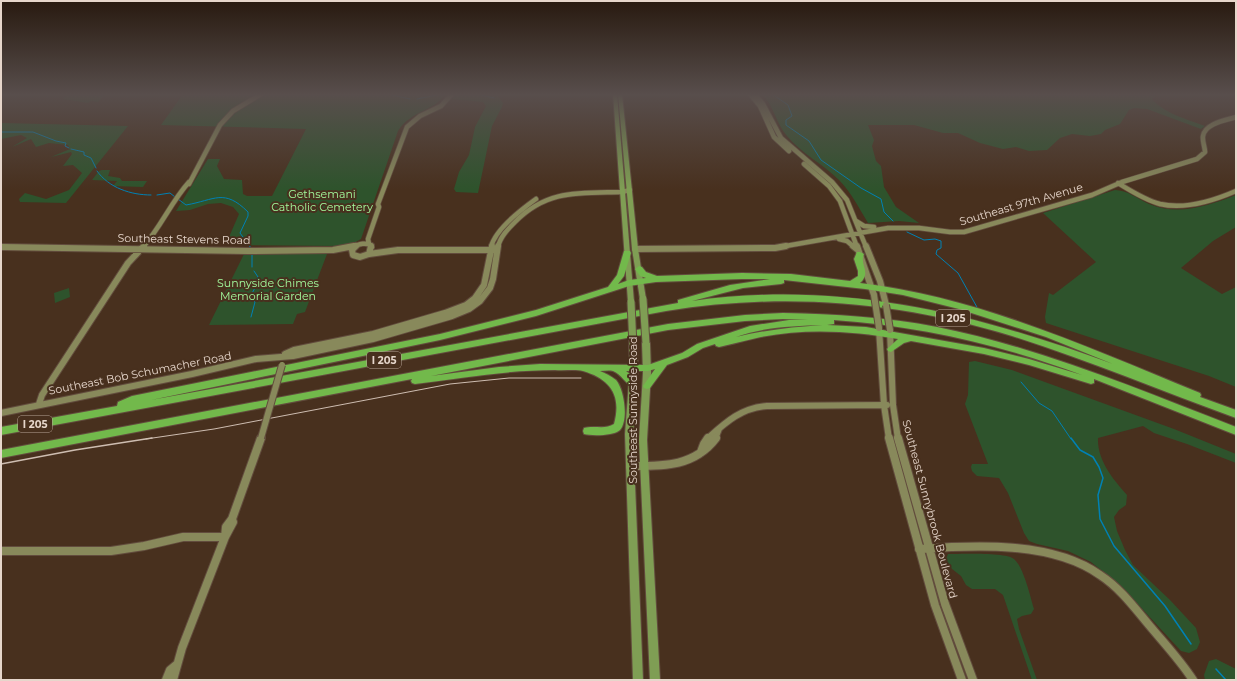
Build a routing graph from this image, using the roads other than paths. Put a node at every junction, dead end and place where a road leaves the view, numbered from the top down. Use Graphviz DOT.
graph roads {
  1 [pos="220,126"];
  2 [pos="408,126"];
  3 [pos="618,126"];
  4 [pos="623,126"];
  5 [pos="1213,126"];
  6 [pos="772,128"];
  7 [pos="791,153"];
  8 [pos="816,168"];
  9 [pos="1118,183"];
  10 [pos="630,190"];
  11 [pos="622,191"];
  12 [pos="1236,191"];
  13 [pos="378,204"];
  14 [pos="856,221"];
  15 [pos="888,228"];
  16 [pos="860,232"];
  17 [pos="853,234"];
  18 [pos="832,238"];
  19 [pos="357,245"];
  20 [pos="370,245"];
  21 [pos="1,247"];
  22 [pos="141,248"];
  23 [pos="635,249"];
  24 [pos="333,250"];
  25 [pos="398,250"];
  26 [pos="494,250"];
  27 [pos="860,252"];
  28 [pos="627,253"];
  29 [pos="352,254"];
  30 [pos="368,254"];
  31 [pos="639,269"];
  32 [pos="801,279"];
  33 [pos="656,280"];
  34 [pos="641,282"];
  35 [pos="629,283"];
  36 [pos="850,284"];
  37 [pos="610,288"];
  38 [pos="873,291"];
  39 [pos="883,292"];
  40 [pos="655,310"];
  41 [pos="874,320"];
  42 [pos="879,330"];
  43 [pos="890,332"];
  44 [pos="912,338"];
  45 [pos="891,349"];
  46 [pos="695,350"];
  47 [pos="284,355"];
  48 [pos="665,362"];
  49 [pos="580,367"];
  50 [pos="615,368"];
  51 [pos="634,368"];
  52 [pos="648,368"];
  53 [pos="393,380"];
  54 [pos="632,384"];
  55 [pos="647,386"];
  56 [pos="1160,402"];
  57 [pos="39,404"];
  58 [pos="884,405"];
  59 [pos="893,405"];
  60 [pos="113,409"];
  61 [pos="1,413"];
  62 [pos="1236,414"];
  63 [pos="1,431"];
  64 [pos="587,431"];
  65 [pos="1236,431"];
  66 [pos="1,454"];
  67 [pos="893,454"];
  68 [pos="630,466"];
  69 [pos="643,466"];
  70 [pos="907,471"];
  71 [pos="225,537"];
  72 [pos="929,548"];
  73 [pos="919,549"];
  74 [pos="1,551"];
  75 [pos="176,665"];
  76 [pos="1191,677"];
  77 [pos="166,680"];
  78 [pos="173,680"];
  79 [pos="638,680"];
  80 [pos="655,680"];
  81 [pos="962,680"];
  82 [pos="973,680"];
  1 -- 22 [label="street"];
  2 -- 13 [label="street"];
  3 -- 11 [label="main road, Southeast Sunnyside Road"];
  4 -- 10 [label="main road, Southeast Sunnyside Road"];
  5 -- 9 [label="street, Southeast 97th Avenue"];
  6 -- 7 [label="street, Southeast Sunnybrook Boulevard"];
  6 -- 8 [label="street, Southeast Sunnybrook Boulevard"];
  7 -- 8 [label="street"];
  7 -- 17 [label="street, Southeast Sunnybrook Boulevard"];
  8 -- 14 [label="street, Southeast Sunnybrook Boulevard"];
  9 -- 12 [label="street"];
  9 -- 15 [label="street, Southeast 97th Avenue"];
  10 -- 11 [label="street"];
  10 -- 23 [label="main road, Southeast Sunnyside Road"];
  11 -- 26 [label="street"];
  11 -- 28 [label="main road, Southeast Sunnyside Road"];
  13 -- 19 [label="street"];
  13 -- 20 [label="street"];
  14 -- 15 [label="street"];
  14 -- 16 [label="street, Southeast Sunnybrook Boulevard"];
  15 -- 16 [label="street, Southeast 97th Avenue"];
  16 -- 17 [label="street, Southeast 97th Avenue"];
  16 -- 39 [label="street, Southeast Sunnybrook Boulevard"];
  17 -- 18 [label="street, Southeast 97th Avenue"];
  17 -- 27 [label="street, Southeast Sunnybrook Boulevard"];
  18 -- 23 [label="street, Southeast 97th Avenue"];
  18 -- 27 [label="street"];
  19 -- 20 [label="street, Southeast Stevens Road"];
  19 -- 24 [label="street, Southeast Stevens Road"];
  19 -- 29 [label="street"];
  20 -- 25 [label="street"];
  20 -- 30 [label="street"];
  21 -- 22 [label="street, Southeast Stevens Road"];
  22 -- 24 [label="street, Southeast Stevens Road"];
  22 -- 57 [label="street"];
  23 -- 31 [label="main road, Southeast Sunnyside Road"];
  24 -- 29 [label="street, Southeast Stevens Road"];
  25 -- 26 [label="street"];
  25 -- 30 [label="street"];
  26 -- 47 [label="street, Southeast Bob Schumacher Road"];
  27 -- 36 [label="highway"];
  27 -- 38 [label="street, Southeast Sunnybrook Boulevard"];
  28 -- 35 [label="main road, Southeast Sunnyside Road"];
  28 -- 37 [label="highway"];
  29 -- 30 [label="street, Southeast Stevens Road"];
  31 -- 33 [label="highway"];
  31 -- 34 [label="main road, Southeast Sunnyside Road"];
  32 -- 33 [label="highway"];
  32 -- 36 [label="highway"];
  32 -- 40 [label="highway"];
  33 -- 34 [label="highway"];
  34 -- 35 [label="highway"];
  34 -- 52 [label="main road, Southeast Sunnyside Road, bridge"];
  35 -- 37 [label="highway"];
  35 -- 51 [label="main road, Southeast Sunnyside Road, bridge"];
  36 -- 38 [label="highway"];
  37 -- 60 [label="highway"];
  38 -- 39 [label="highway"];
  38 -- 42 [label="street, Southeast Sunnybrook Boulevard, bridge"];
  39 -- 43 [label="street, Southeast Sunnybrook Boulevard, bridge"];
  39 -- 62 [label="highway"];
  40 -- 60 [label="highway, I 205"];
  40 -- 62 [label="highway, I 205"];
  41 -- 46 [label="highway"];
  41 -- 53 [label="highway, I 205"];
  41 -- 56 [label="highway, I 205"];
  42 -- 43 [label="highway"];
  42 -- 46 [label="highway"];
  42 -- 58 [label="street, Southeast Sunnybrook Boulevard"];
  43 -- 44 [label="highway"];
  43 -- 45 [label="street, Southeast Sunnybrook Boulevard"];
  44 -- 45 [label="highway"];
  44 -- 56 [label="highway"];
  45 -- 59 [label="street, Southeast Sunnybrook Boulevard"];
  46 -- 48 [label="highway"];
  47 -- 57 [label="street, Southeast Bob Schumacher Road"];
  47 -- 71 [label="street, bridge"];
  48 -- 52 [label="highway"];
  48 -- 55 [label="highway"];
  49 -- 50 [label="highway"];
  49 -- 53 [label="highway"];
  49 -- 64 [label="highway"];
  50 -- 51 [label="highway"];
  50 -- 54 [label="highway"];
  51 -- 52 [label="highway"];
  51 -- 54 [label="main road, Southeast Sunnyside Road"];
  52 -- 55 [label="main road, Southeast Sunnyside Road"];
  53 -- 66 [label="highway, I 205"];
  54 -- 68 [label="main road, Southeast Sunnyside Road"];
  55 -- 69 [label="main road, Southeast Sunnyside Road"];
  56 -- 65 [label="highway, I 205"];
  57 -- 61 [label="street, Southeast Bob Schumacher Road"];
  58 -- 59 [label="street"];
  58 -- 67 [label="street, Southeast Sunnybrook Boulevard"];
  58 -- 69 [label="street"];
  59 -- 70 [label="street, Southeast Sunnybrook Boulevard"];
  60 -- 63 [label="highway, I 205"];
  67 -- 70 [label="street"];
  67 -- 73 [label="street, Southeast Sunnybrook Boulevard"];
  68 -- 69 [label="street"];
  68 -- 79 [label="main road, Southeast Sunnyside Road"];
  69 -- 80 [label="main road, Southeast Sunnyside Road"];
  70 -- 72 [label="street, Southeast Sunnybrook Boulevard"];
  71 -- 74 [label="street"];
  71 -- 75 [label="street"];
  72 -- 73 [label="street"];
  72 -- 76 [label="street"];
  72 -- 82 [label="street, Southeast Sunnybrook Boulevard"];
  73 -- 81 [label="street, Southeast Sunnybrook Boulevard"];
  75 -- 77 [label="street"];
  75 -- 78 [label="street"];
}
